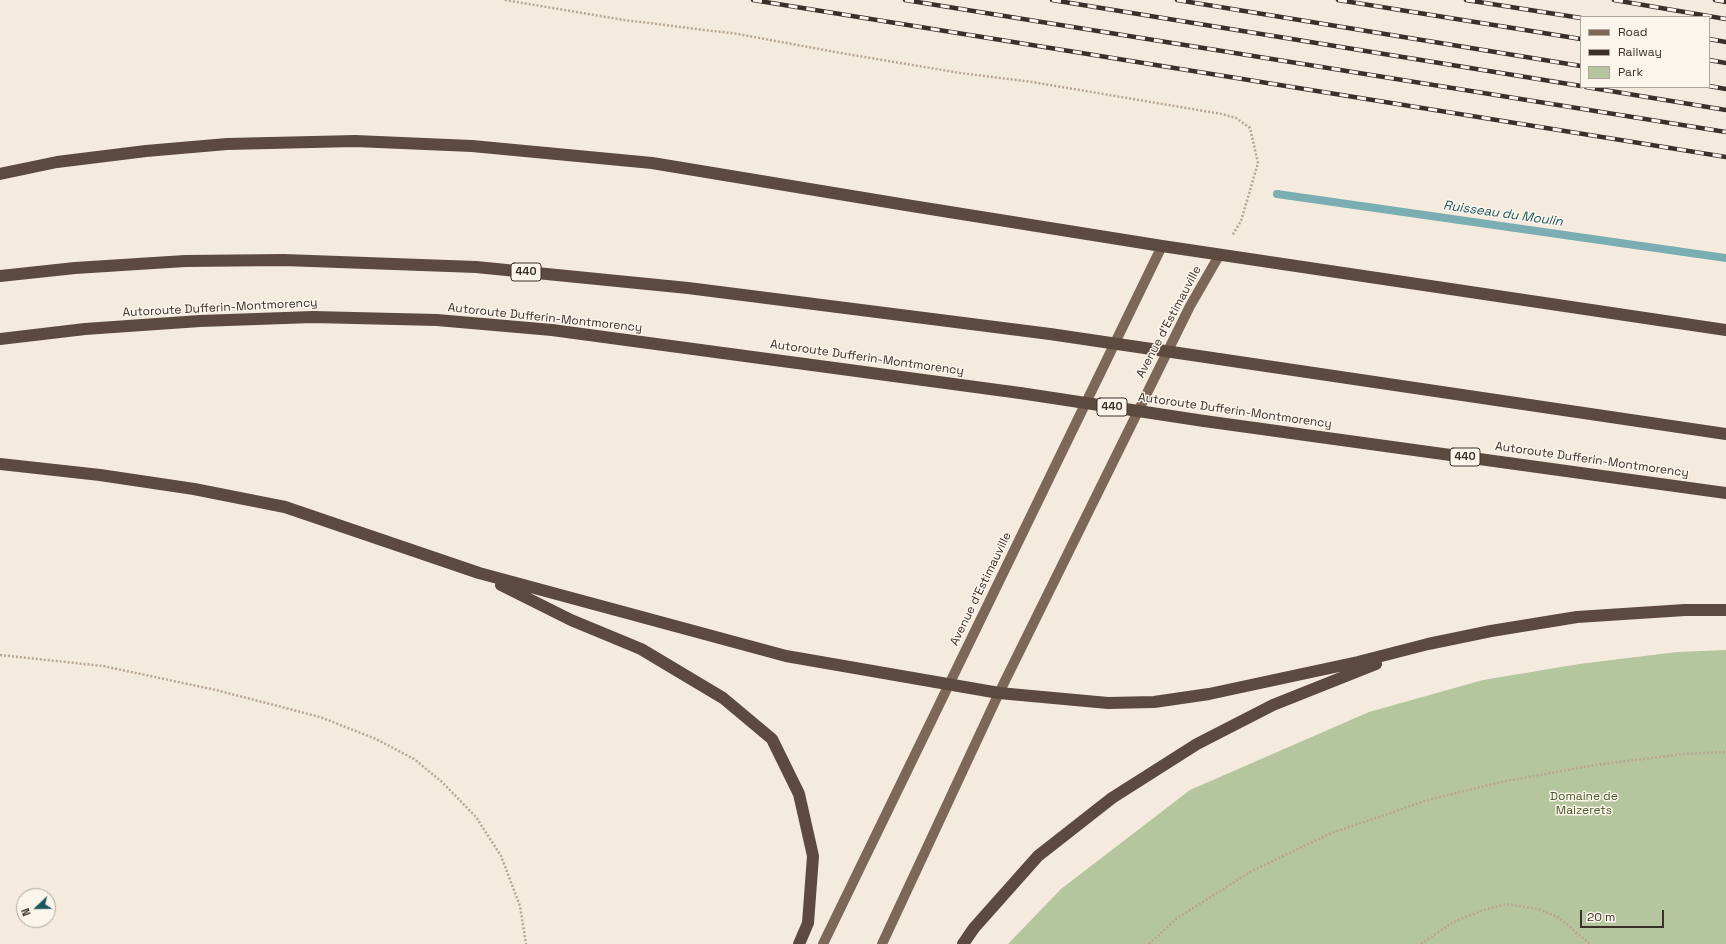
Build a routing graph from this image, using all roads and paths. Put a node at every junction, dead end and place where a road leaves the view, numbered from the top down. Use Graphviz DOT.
graph roads {
  1 [pos="506,0"];
  2 [pos="0,174"];
  3 [pos="1162,246"];
  4 [pos="1220,254"];
  5 [pos="0,276"];
  6 [pos="1726,330"];
  7 [pos="0,338"];
  8 [pos="1726,434"];
  9 [pos="0,464"];
  10 [pos="1726,493"];
  11 [pos="479,573"];
  12 [pos="1726,610"];
  13 [pos="1428,644"];
  14 [pos="0,655"];
  15 [pos="949,683"];
  16 [pos="999,693"];
  17 [pos="1726,752"];
  18 [pos="526,944"];
  19 [pos="799,944"];
  20 [pos="823,944"];
  21 [pos="882,944"];
  22 [pos="963,944"];
  23 [pos="1149,944"];
  24 [pos="1421,944"];
  25 [pos="1590,944"];
  1 -- 4 [label="path"];
  2 -- 3 [label="highway"];
  3 -- 4 [label="highway"];
  3 -- 15 [label="main road, Avenue d'Estimauville"];
  4 -- 6 [label="highway"];
  4 -- 16 [label="main road, Avenue d'Estimauville"];
  5 -- 8 [label="highway, 440, bridge"];
  7 -- 10 [label="highway, Autoroute Dufferin-Montmorency / 440, bridge"];
  9 -- 11 [label="highway"];
  11 -- 15 [label="highway"];
  11 -- 19 [label="highway"];
  12 -- 13 [label="highway"];
  13 -- 16 [label="highway"];
  13 -- 22 [label="highway"];
  14 -- 18 [label="path"];
  15 -- 16 [label="highway"];
  15 -- 20 [label="main road, Avenue d'Estimauville"];
  16 -- 21 [label="main road, Avenue d'Estimauville"];
  17 -- 23 [label="path"];
  24 -- 25 [label="path"];
}
